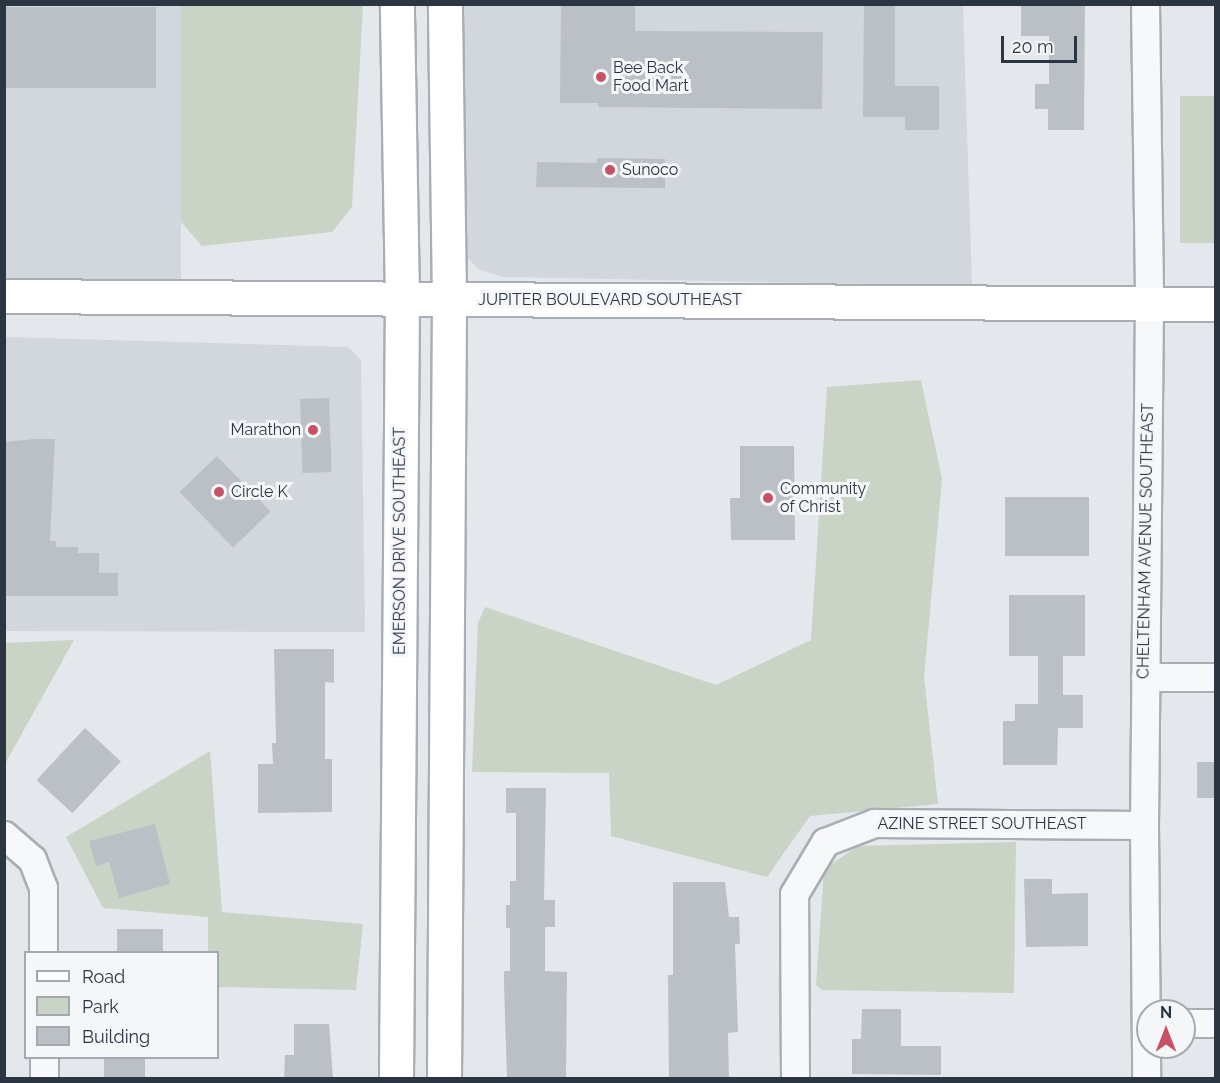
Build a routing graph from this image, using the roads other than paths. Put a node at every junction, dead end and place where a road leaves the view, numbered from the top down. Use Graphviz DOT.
graph roads {
  1 [pos="397,4"];
  2 [pos="445,4"];
  3 [pos="1145,4"];
  4 [pos="4,296"];
  5 [pos="402,299"];
  6 [pos="449,299"];
  7 [pos="1149,304"];
  8 [pos="1215,304"];
  9 [pos="1145,677"];
  10 [pos="1215,677"];
  11 [pos="1143,825"];
  12 [pos="5,835"];
  13 [pos="43,951"];
  14 [pos="1147,999"];
  15 [pos="1196,1023"];
  16 [pos="1215,1023"];
  17 [pos="44,1059"];
  18 [pos="1146,1059"];
  19 [pos="44,1078"];
  20 [pos="396,1078"];
  21 [pos="444,1078"];
  22 [pos="795,1078"];
  23 [pos="1146,1078"];
  1 -- 5 [label="street, EMERSON DRIVE SOUTHEAST"];
  2 -- 6 [label="street"];
  3 -- 7 [label="street, CHELTENHAM AVENUE SOUTHEAST"];
  4 -- 5 [label="street, JUPITER BOULEVARD SOUTHEAST"];
  5 -- 6 [label="street, JUPITER BOULEVARD SOUTHEAST"];
  5 -- 20 [label="street, EMERSON DRIVE SOUTHEAST"];
  6 -- 7 [label="street, JUPITER BOULEVARD SOUTHEAST"];
  6 -- 21 [label="street"];
  7 -- 8 [label="street, JUPITER BOULEVARD SOUTHEAST"];
  7 -- 9 [label="street, CHELTENHAM AVENUE SOUTHEAST"];
  9 -- 10 [label="street"];
  9 -- 11 [label="street, CHELTENHAM AVENUE SOUTHEAST"];
  11 -- 14 [label="street, CHELTENHAM AVENUE SOUTHEAST"];
  11 -- 22 [label="street, AZINE STREET SOUTHEAST"];
  12 -- 13 [label="street"];
  15 -- 16 [label="street"];
  17 -- 19 [label="street"];
  18 -- 23 [label="street, CHELTENHAM AVENUE SOUTHEAST"];
}
